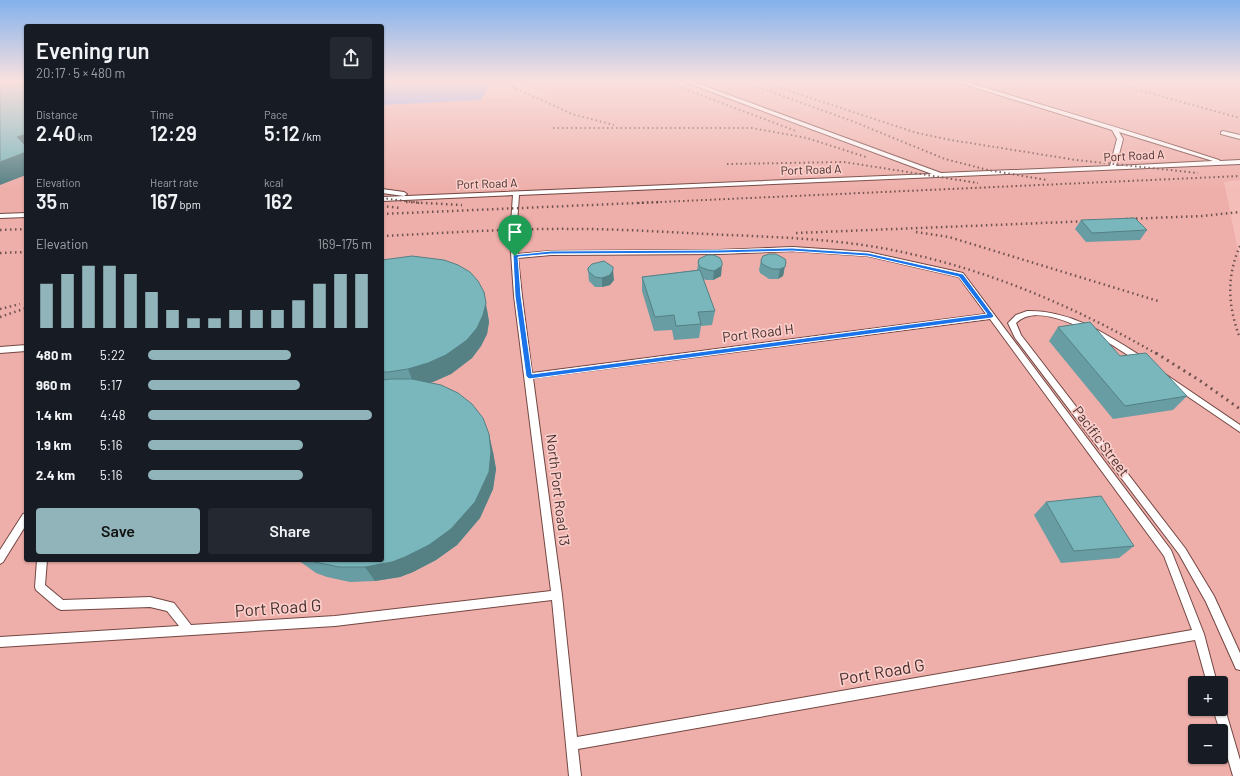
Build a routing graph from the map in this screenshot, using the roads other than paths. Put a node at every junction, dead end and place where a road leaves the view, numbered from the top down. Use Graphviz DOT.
graph roads {
  1 [pos="785,117"];
  2 [pos="1078,117"];
  3 [pos="1114,128"];
  4 [pos="1223,133"];
  5 [pos="1240,138"];
  6 [pos="1240,162"];
  7 [pos="1221,163"];
  8 [pos="1112,168"];
  9 [pos="941,175"];
  10 [pos="384,192"];
  11 [pos="516,194"];
  12 [pos="439,197"];
  13 [pos="384,199"];
  14 [pos="24,215"];
  15 [pos="0,216"];
  16 [pos="515,256"];
  17 [pos="992,316"];
  18 [pos="24,348"];
  19 [pos="0,350"];
  20 [pos="529,376"];
  21 [pos="1240,429"];
  22 [pos="24,520"];
  23 [pos="0,559"];
  24 [pos="42,562"];
  25 [pos="557,595"];
  26 [pos="189,630"];
  27 [pos="1198,634"];
  28 [pos="0,642"];
  29 [pos="1240,665"];
  30 [pos="1210,676"];
  31 [pos="1221,716"];
  32 [pos="571,744"];
  33 [pos="575,776"];
  34 [pos="1239,776"];
  1 -- 9 [label="lane"];
  2 -- 3 [label="lane"];
  3 -- 7 [label="lane"];
  3 -- 8 [label="lane"];
  4 -- 5 [label="lane"];
  6 -- 7 [label="lane, Port Road A"];
  7 -- 8 [label="lane, Port Road A"];
  8 -- 9 [label="lane, Port Road A"];
  9 -- 11 [label="lane, Port Road A"];
  10 -- 12 [label="lane"];
  11 -- 12 [label="lane, Port Road A"];
  11 -- 16 [label="lane, North Port Road 13"];
  12 -- 13 [label="lane, Port Road A"];
  14 -- 15 [label="lane"];
  16 -- 17 [label="lane, Pacific Street"];
  16 -- 20 [label="lane, North Port Road 13"];
  17 -- 20 [label="lane, Port Road H"];
  17 -- 27 [label="lane, Pacific Street"];
  18 -- 19 [label="lane"];
  20 -- 25 [label="lane, North Port Road 13"];
  21 -- 29 [label="lane"];
  22 -- 23 [label="lane"];
  24 -- 26 [label="lane"];
  25 -- 26 [label="lane, Port Road G"];
  25 -- 32 [label="lane, North Port Road 13"];
  26 -- 28 [label="lane, Port Road G"];
  27 -- 30 [label="lane, Pacific Street"];
  27 -- 32 [label="lane, Port Road G"];
  31 -- 34 [label="lane"];
  32 -- 33 [label="lane, North Port Road 13"];
}
